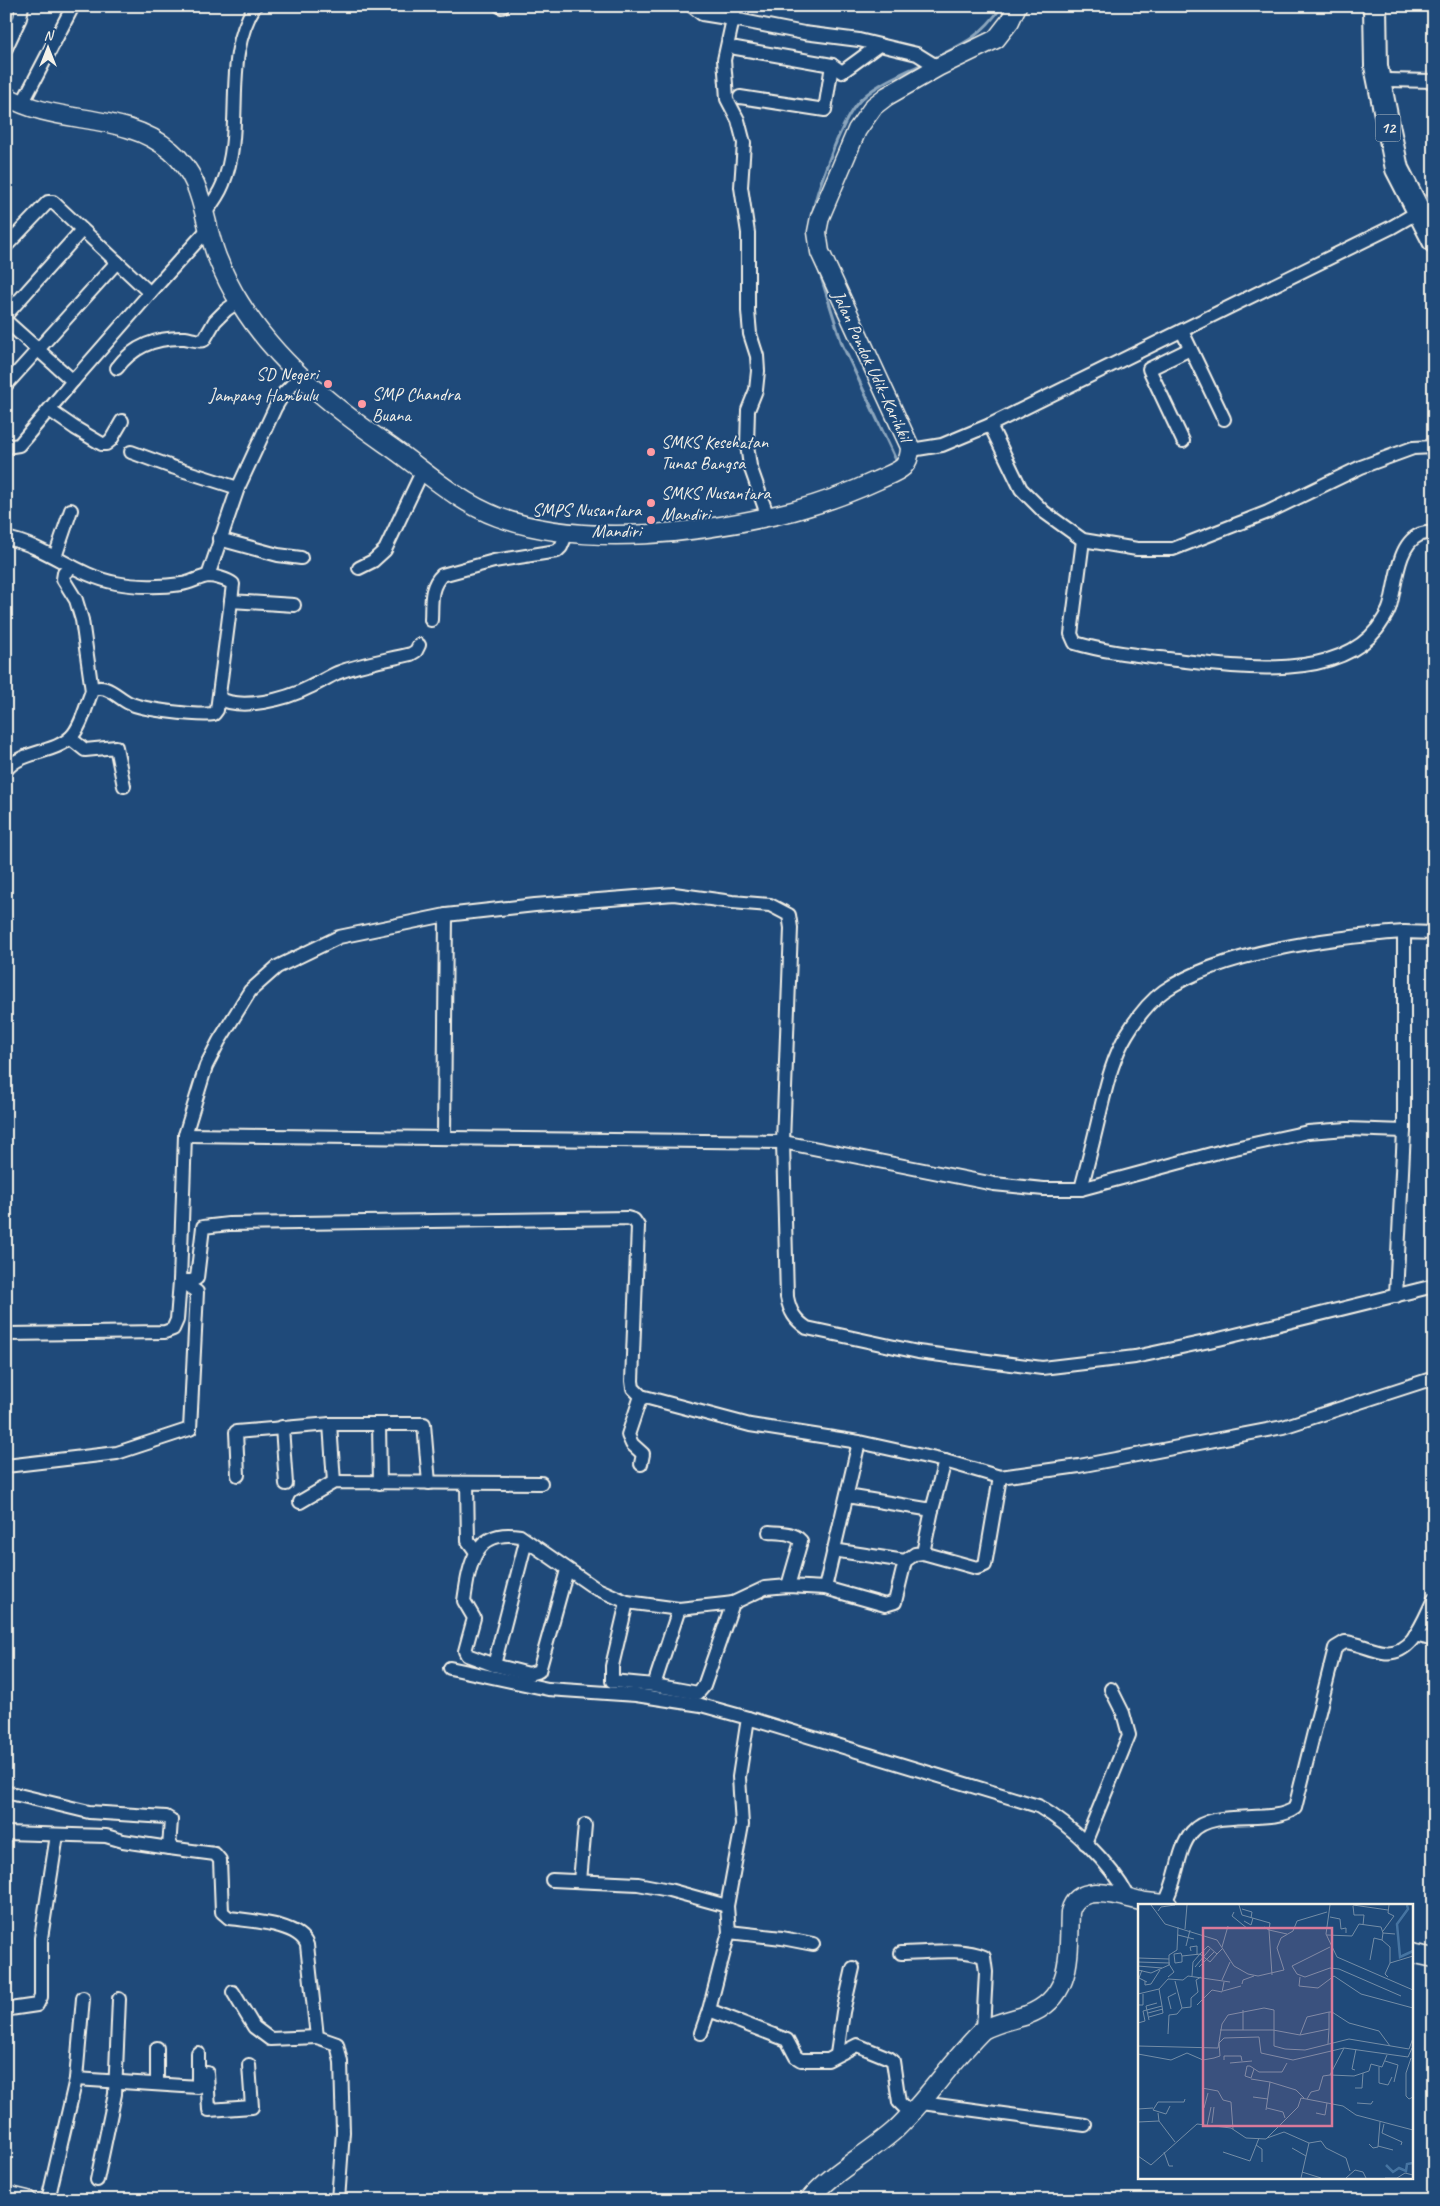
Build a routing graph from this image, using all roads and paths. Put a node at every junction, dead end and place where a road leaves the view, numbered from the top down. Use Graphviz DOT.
graph roads {
  1 [pos="22,6"];
  2 [pos="73,6"];
  3 [pos="255,6"];
  4 [pos="692,6"];
  5 [pos="735,6"];
  6 [pos="1017,6"];
  7 [pos="1376,6"];
  8 [pos="1383,6"];
  9 [pos="732,20"];
  10 [pos="879,45"];
  11 [pos="6,48"];
  12 [pos="736,48"];
  13 [pos="832,65"];
  14 [pos="938,67"];
  15 [pos="1387,80"];
  16 [pos="1434,81"];
  17 [pos="6,96"];
  18 [pos="740,97"];
  19 [pos="22,104"];
  20 [pos="1426,219"];
  21 [pos="207,221"];
  22 [pos="82,231"];
  23 [pos="1434,240"];
  24 [pos="6,246"];
  25 [pos="117,262"];
  26 [pos="150,293"];
  27 [pos="239,301"];
  28 [pos="6,315"];
  29 [pos="6,321"];
  30 [pos="1182,331"];
  31 [pos="1190,349"];
  32 [pos="39,351"];
  33 [pos="117,368"];
  34 [pos="301,376"];
  35 [pos="73,381"];
  36 [pos="6,385"];
  37 [pos="49,410"];
  38 [pos="1224,419"];
  39 [pos="122,421"];
  40 [pos="990,425"];
  41 [pos="1183,441"];
  42 [pos="6,447"];
  43 [pos="1434,447"];
  44 [pos="911,450"];
  45 [pos="131,452"];
  46 [pos="422,472"];
  47 [pos="238,488"];
  48 [pos="71,510"];
  49 [pos="768,517"];
  50 [pos="1434,532"];
  51 [pos="567,533"];
  52 [pos="6,538"];
  53 [pos="219,539"];
  54 [pos="1083,540"];
  55 [pos="55,557"];
  56 [pos="301,558"];
  57 [pos="73,567"];
  58 [pos="359,568"];
  59 [pos="208,576"];
  60 [pos="231,601"];
  61 [pos="294,605"];
  62 [pos="431,620"];
  63 [pos="419,646"];
  64 [pos="92,691"];
  65 [pos="218,698"];
  66 [pos="70,738"];
  67 [pos="6,770"];
  68 [pos="124,786"];
  69 [pos="446,916"];
  70 [pos="1404,932"];
  71 [pos="1434,933"];
  72 [pos="1404,1131"];
  73 [pos="185,1135"];
  74 [pos="444,1137"];
  75 [pos="783,1142"];
  76 [pos="1081,1189"];
  77 [pos="203,1227"];
  78 [pos="180,1232"];
  79 [pos="180,1281"];
  80 [pos="1434,1286"];
  81 [pos="1396,1296"];
  82 [pos="6,1334"];
  83 [pos="1434,1378"];
  84 [pos="641,1396"];
  85 [pos="330,1424"];
  86 [pos="378,1424"];
  87 [pos="282,1427"];
  88 [pos="859,1442"];
  89 [pos="945,1461"];
  90 [pos="641,1464"];
  91 [pos="6,1466"];
  92 [pos="238,1475"];
  93 [pos="1000,1477"];
  94 [pos="334,1482"];
  95 [pos="380,1482"];
  96 [pos="429,1482"];
  97 [pos="467,1483"];
  98 [pos="541,1483"];
  99 [pos="286,1484"];
  100 [pos="847,1496"];
  101 [pos="300,1502"];
  102 [pos="932,1510"];
  103 [pos="769,1532"];
  104 [pos="526,1541"];
  105 [pos="833,1550"];
  106 [pos="476,1552"];
  107 [pos="923,1553"];
  108 [pos="905,1561"];
  109 [pos="567,1570"];
  110 [pos="788,1586"];
  111 [pos="825,1588"];
  112 [pos="1434,1599"];
  113 [pos="627,1602"];
  114 [pos="733,1603"];
  115 [pos="679,1608"];
  116 [pos="1415,1635"];
  117 [pos="1434,1640"];
  118 [pos="494,1665"];
  119 [pos="450,1668"];
  120 [pos="654,1685"];
  121 [pos="1111,1689"];
  122 [pos="748,1718"];
  123 [pos="6,1792"];
  124 [pos="585,1825"];
  125 [pos="6,1833"];
  126 [pos="57,1835"];
  127 [pos="1085,1843"];
  128 [pos="169,1848"];
  129 [pos="552,1880"];
  130 [pos="580,1881"];
  131 [pos="1129,1898"];
  132 [pos="1166,1904"];
  133 [pos="727,1906"];
  134 [pos="729,1932"];
  135 [pos="813,1944"];
  136 [pos="1412,1953"];
  137 [pos="900,1954"];
  138 [pos="1434,1958"];
  139 [pos="853,1968"];
  140 [pos="233,1992"];
  141 [pos="83,1998"];
  142 [pos="119,1999"];
  143 [pos="10,2009"];
  144 [pos="709,2010"];
  145 [pos="983,2030"];
  146 [pos="701,2033"];
  147 [pos="317,2037"];
  148 [pos="157,2048"];
  149 [pos="198,2053"];
  150 [pos="837,2054"];
  151 [pos="249,2065"];
  152 [pos="207,2073"];
  153 [pos="76,2079"];
  154 [pos="115,2081"];
  155 [pos="157,2083"];
  156 [pos="203,2087"];
  157 [pos="917,2108"];
  158 [pos="1085,2125"];
  159 [pos="97,2180"];
  160 [pos="6,2195"];
  161 [pos="27,2200"];
  162 [pos="48,2200"];
  163 [pos="338,2200"];
  164 [pos="809,2200"];
  1 -- 11 [label="street"];
  2 -- 19 [label="street"];
  3 -- 21 [label="street"];
  4 -- 9 [label="street"];
  5 -- 9 [label="street"];
  6 -- 14 [label="street, Jalan Pondok Udik–Karihkil"];
  7 -- 20 [label="highway, 12"];
  8 -- 15 [label="highway, 12"];
  9 -- 10 [label="street"];
  9 -- 49 [label="street"];
  10 -- 13 [label="street"];
  10 -- 14 [label="street"];
  12 -- 13 [label="street"];
  13 -- 18 [label="street"];
  14 -- 44 [label="street, Jalan Pondok Udik–Karihkil"];
  15 -- 16 [label="street"];
  15 -- 20 [label="highway, 12"];
  17 -- 19 [label="street, Jalan Pondok Udik–Karihkil"];
  19 -- 21 [label="street, Jalan Pondok Udik–Karihkil"];
  20 -- 23 [label="highway, 12"];
  20 -- 30 [label="street"];
  21 -- 26 [label="street"];
  21 -- 27 [label="street, Jalan Pondok Udik–Karihkil"];
  22 -- 24 [label="street"];
  22 -- 25 [label="street"];
  22 -- 28 [label="street"];
  25 -- 26 [label="street"];
  25 -- 32 [label="street"];
  26 -- 35 [label="street"];
  27 -- 33 [label="street"];
  27 -- 34 [label="street, Jalan Pondok Udik–Karihkil"];
  29 -- 32 [label="street"];
  30 -- 31 [label="street"];
  30 -- 40 [label="street"];
  31 -- 38 [label="street"];
  31 -- 41 [label="street"];
  32 -- 35 [label="street"];
  32 -- 36 [label="street"];
  34 -- 46 [label="street, Jalan Pondok Udik–Karihkil"];
  34 -- 47 [label="street"];
  35 -- 37 [label="street"];
  37 -- 39 [label="street"];
  37 -- 42 [label="street"];
  40 -- 44 [label="street"];
  40 -- 54 [label="street"];
  43 -- 54 [label="street"];
  44 -- 49 [label="street, Jalan Pondok Udik–Karihkil"];
  45 -- 47 [label="street"];
  46 -- 51 [label="street, Jalan Pondok Udik–Karihkil"];
  46 -- 58 [label="street"];
  47 -- 53 [label="street"];
  48 -- 55 [label="street"];
  49 -- 51 [label="street, Jalan Pondok Udik–Karihkil"];
  50 -- 54 [label="street"];
  51 -- 62 [label="street"];
  52 -- 55 [label="street"];
  53 -- 56 [label="street"];
  53 -- 59 [label="street"];
  55 -- 57 [label="street"];
  57 -- 59 [label="street"];
  57 -- 64 [label="street"];
  59 -- 60 [label="street"];
  60 -- 61 [label="street"];
  60 -- 65 [label="street"];
  63 -- 65 [label="street"];
  64 -- 65 [label="street"];
  64 -- 66 [label="street"];
  66 -- 67 [label="street"];
  66 -- 68 [label="street"];
  69 -- 73 [label="street"];
  69 -- 74 [label="street"];
  69 -- 75 [label="street"];
  70 -- 71 [label="street"];
  70 -- 72 [label="street"];
  70 -- 76 [label="street"];
  72 -- 76 [label="street"];
  72 -- 81 [label="street"];
  73 -- 74 [label="street"];
  73 -- 78 [label="street"];
  74 -- 75 [label="street"];
  75 -- 76 [label="street"];
  75 -- 81 [label="street"];
  77 -- 78 [label="street"];
  77 -- 79 [label="street"];
  77 -- 84 [label="street"];
  78 -- 79 [label="street"];
  79 -- 82 [label="street"];
  79 -- 91 [label="street"];
  80 -- 81 [label="street"];
  83 -- 93 [label="street"];
  84 -- 88 [label="street"];
  84 -- 90 [label="street"];
  85 -- 86 [label="street"];
  85 -- 87 [label="street"];
  85 -- 94 [label="street"];
  86 -- 95 [label="street"];
  86 -- 96 [label="street"];
  87 -- 92 [label="street"];
  87 -- 99 [label="street"];
  88 -- 89 [label="street"];
  88 -- 100 [label="street"];
  89 -- 93 [label="street"];
  89 -- 102 [label="street"];
  93 -- 107 [label="street"];
  94 -- 95 [label="street"];
  94 -- 101 [label="street"];
  95 -- 96 [label="street"];
  96 -- 97 [label="street"];
  97 -- 98 [label="street"];
  97 -- 106 [label="street"];
  100 -- 102 [label="street"];
  100 -- 105 [label="street"];
  102 -- 107 [label="street"];
  103 -- 110 [label="street"];
  104 -- 106 [label="street"];
  104 -- 109 [label="street"];
  104 -- 118 [label="street"];
  105 -- 108 [label="street"];
  105 -- 111 [label="street"];
  106 -- 118 [label="street"];
  107 -- 108 [label="street"];
  108 -- 111 [label="street"];
  109 -- 113 [label="street"];
  109 -- 118 [label="street"];
  110 -- 111 [label="street"];
  110 -- 114 [label="street"];
  112 -- 116 [label="street"];
  113 -- 115 [label="street"];
  113 -- 120 [label="street"];
  114 -- 115 [label="street"];
  114 -- 120 [label="street"];
  115 -- 120 [label="street"];
  116 -- 117 [label="street"];
  116 -- 132 [label="street"];
  119 -- 122 [label="street"];
  121 -- 127 [label="street"];
  122 -- 127 [label="street"];
  122 -- 133 [label="street"];
  123 -- 128 [label="street"];
  124 -- 130 [label="street"];
  125 -- 126 [label="street"];
  126 -- 128 [label="street"];
  126 -- 143 [label="street"];
  127 -- 131 [label="street"];
  128 -- 147 [label="street"];
  129 -- 130 [label="street"];
  130 -- 133 [label="street"];
  131 -- 132 [label="street"];
  131 -- 145 [label="street"];
  133 -- 134 [label="street"];
  134 -- 135 [label="street"];
  134 -- 144 [label="street"];
  136 -- 138 [label="street"];
  137 -- 145 [label="street"];
  139 -- 150 [label="street"];
  140 -- 147 [label="street"];
  141 -- 153 [label="street"];
  142 -- 154 [label="street"];
  144 -- 146 [label="street"];
  144 -- 150 [label="street"];
  145 -- 157 [label="street"];
  147 -- 163 [label="street"];
  148 -- 155 [label="street"];
  149 -- 156 [label="street"];
  150 -- 157 [label="street"];
  151 -- 156 [label="street"];
  152 -- 156 [label="street"];
  153 -- 154 [label="street"];
  153 -- 162 [label="street"];
  154 -- 155 [label="street"];
  154 -- 159 [label="street"];
  155 -- 156 [label="street"];
  157 -- 158 [label="street"];
  157 -- 164 [label="street"];
  160 -- 161 [label="street"];
}
